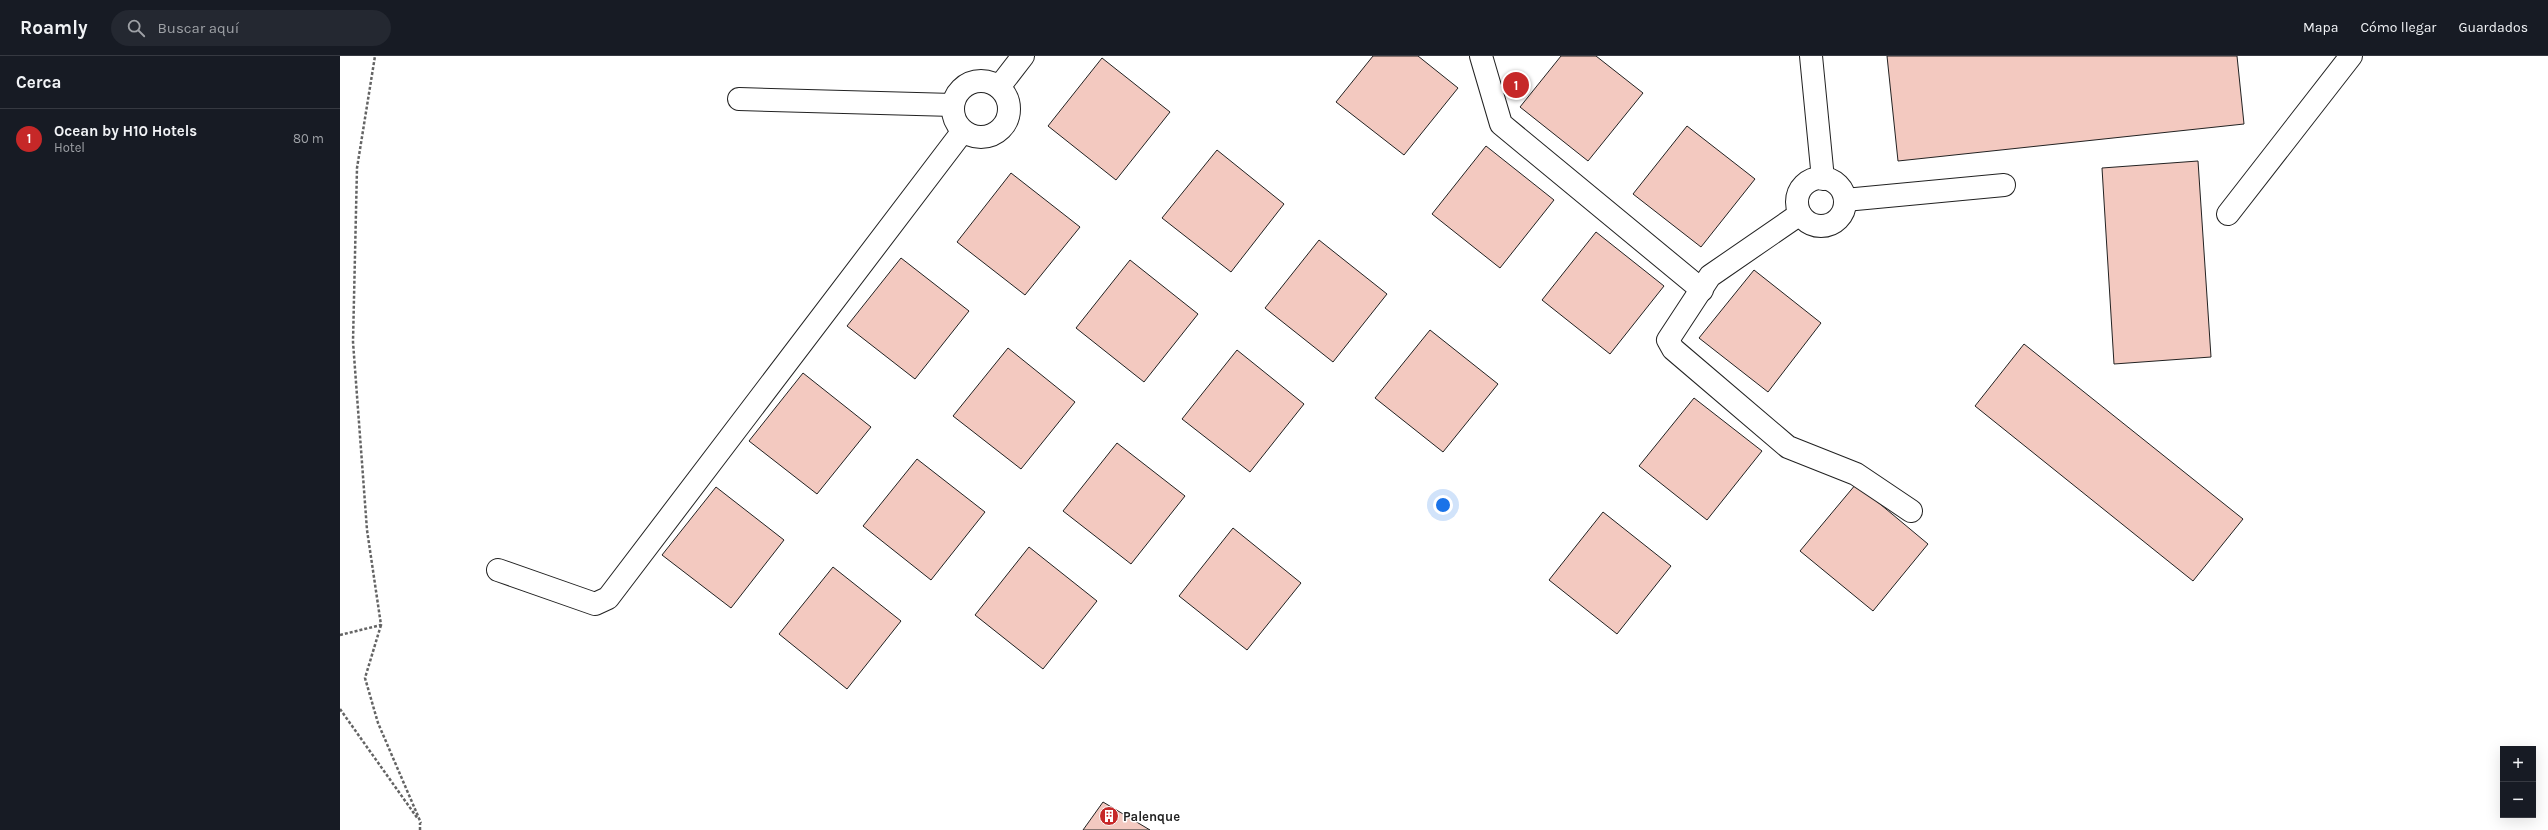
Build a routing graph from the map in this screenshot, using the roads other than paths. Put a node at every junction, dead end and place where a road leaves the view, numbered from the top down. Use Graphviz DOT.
graph roads {
  1 [pos="1023,56"];
  2 [pos="1481,56"];
  3 [pos="1811,56"];
  4 [pos="2351,56"];
  5 [pos="999,87"];
  6 [pos="739,99"];
  7 [pos="952,105"];
  8 [pos="963,131"];
  9 [pos="1823,179"];
  10 [pos="2004,185"];
  11 [pos="1845,200"];
  12 [pos="1800,214"];
  13 [pos="2228,214"];
  14 [pos="1702,290"];
  15 [pos="1911,511"];
  16 [pos="498,570"];
  1 -- 5 [label="lane"];
  2 -- 14 [label="lane"];
  3 -- 9 [label="lane"];
  4 -- 13 [label="lane"];
  5 -- 7 [label="lane"];
  5 -- 8 [label="lane"];
  6 -- 7 [label="lane"];
  7 -- 8 [label="lane"];
  8 -- 16 [label="lane"];
  9 -- 11 [label="lane"];
  9 -- 12 [label="lane"];
  10 -- 11 [label="lane"];
  11 -- 12 [label="lane"];
  12 -- 14 [label="lane"];
  14 -- 15 [label="lane"];
}
